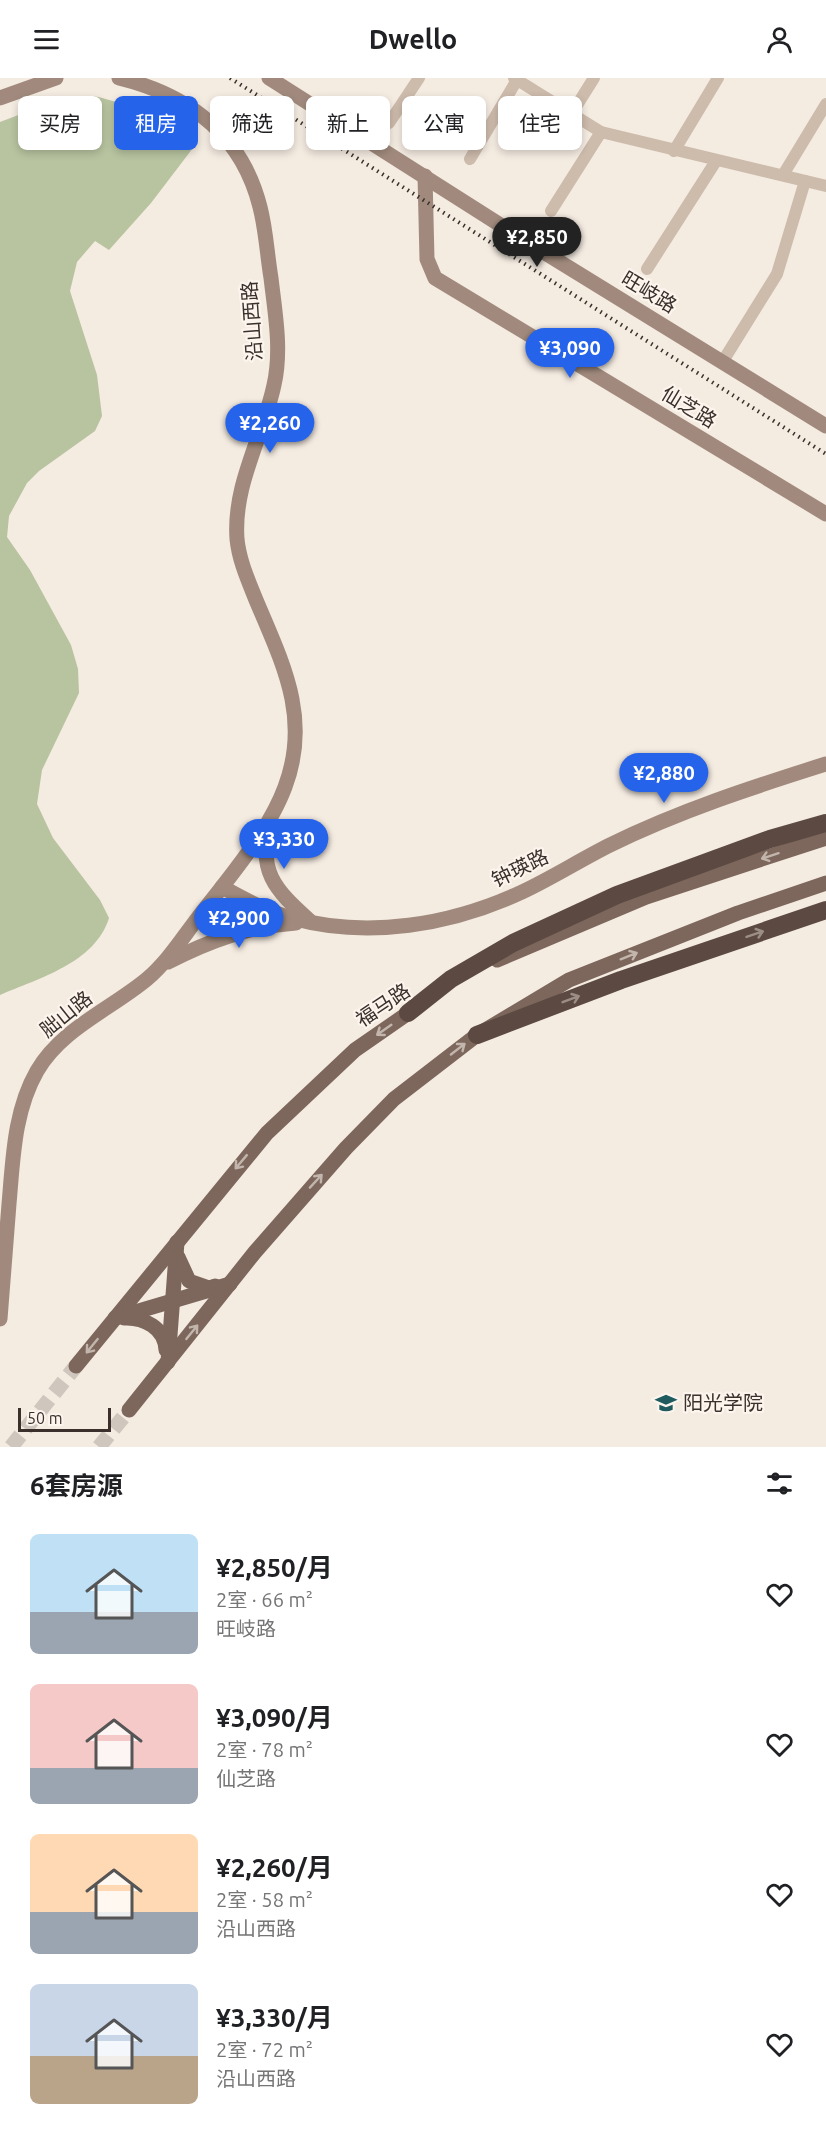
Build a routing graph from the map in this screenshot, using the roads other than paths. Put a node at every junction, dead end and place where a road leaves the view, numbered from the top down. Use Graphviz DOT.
graph roads {
  1 [pos="56,78"];
  2 [pos="119,78"];
  3 [pos="269,78"];
  4 [pos="419,78"];
  5 [pos="594,78"];
  6 [pos="718,78"];
  7 [pos="515,79"];
  8 [pos="544,96"];
  9 [pos="582,97"];
  10 [pos="0,98"];
  11 [pos="826,104"];
  12 [pos="582,120"];
  13 [pos="390,122"];
  14 [pos="600,132"];
  15 [pos="674,151"];
  16 [pos="470,159"];
  17 [pos="716,161"];
  18 [pos="783,175"];
  19 [pos="425,176"];
  20 [pos="805,181"];
  21 [pos="826,186"];
  22 [pos="551,212"];
  23 [pos="647,269"];
  24 [pos="723,361"];
  25 [pos="826,426"];
  26 [pos="826,514"];
  27 [pos="826,764"];
  28 [pos="274,810"];
  29 [pos="826,823"];
  30 [pos="826,838"];
  31 [pos="826,883"];
  32 [pos="222,887"];
  33 [pos="826,910"];
  34 [pos="312,923"];
  35 [pos="163,965"];
  36 [pos="408,1013"];
  37 [pos="477,1035"];
  38 [pos="177,1242"];
  39 [pos="230,1284"];
  40 [pos="172,1302"];
  41 [pos="115,1318"];
  42 [pos="0,1319"];
  43 [pos="167,1362"];
  44 [pos="76,1366"];
  45 [pos="129,1410"];
  1 -- 10 [label="street"];
  2 -- 28 [label="street, 沿山西路"];
  3 -- 19 [label="street, 旺岐路"];
  4 -- 13 [label="street"];
  5 -- 9 [label="street"];
  6 -- 15 [label="street"];
  7 -- 8 [label="street"];
  7 -- 16 [label="street"];
  11 -- 18 [label="street"];
  12 -- 14 [label="street"];
  14 -- 15 [label="street"];
  14 -- 22 [label="street"];
  15 -- 17 [label="street"];
  17 -- 18 [label="street"];
  17 -- 23 [label="street"];
  18 -- 20 [label="street"];
  19 -- 24 [label="street, 旺岐路"];
  19 -- 26 [label="street, 仙芝路"];
  20 -- 21 [label="street"];
  20 -- 24 [label="street"];
  24 -- 25 [label="street, 旺岐路"];
  27 -- 34 [label="street, 钟瑛路"];
  28 -- 32 [label="street, 沿山西路"];
  28 -- 34 [label="street"];
  29 -- 36 [label="highway"];
  30 -- 36 [label="main road, 福马路, one-way"];
  37 -- 31 [label="main road, one-way"];
  32 -- 34 [label="street, 钟瑛路"];
  32 -- 35 [label="street, 胐山路"];
  37 -- 33 [label="highway, one-way"];
  34 -- 35 [label="street"];
  35 -- 42 [label="street, 胐山路"];
  36 -- 38 [label="main road, 福马路, one-way"];
  39 -- 37 [label="main road, one-way"];
  38 -- 39 [label="main road"];
  38 -- 40 [label="main road"];
  38 -- 41 [label="main road, 福马路"];
  39 -- 40 [label="main road"];
  43 -- 39 [label="main road, one-way"];
  40 -- 41 [label="main road"];
  40 -- 43 [label="main road"];
  41 -- 43 [label="main road"];
  41 -- 44 [label="main road, 福马路, one-way"];
  43 -- 45 [label="main road"];
}
